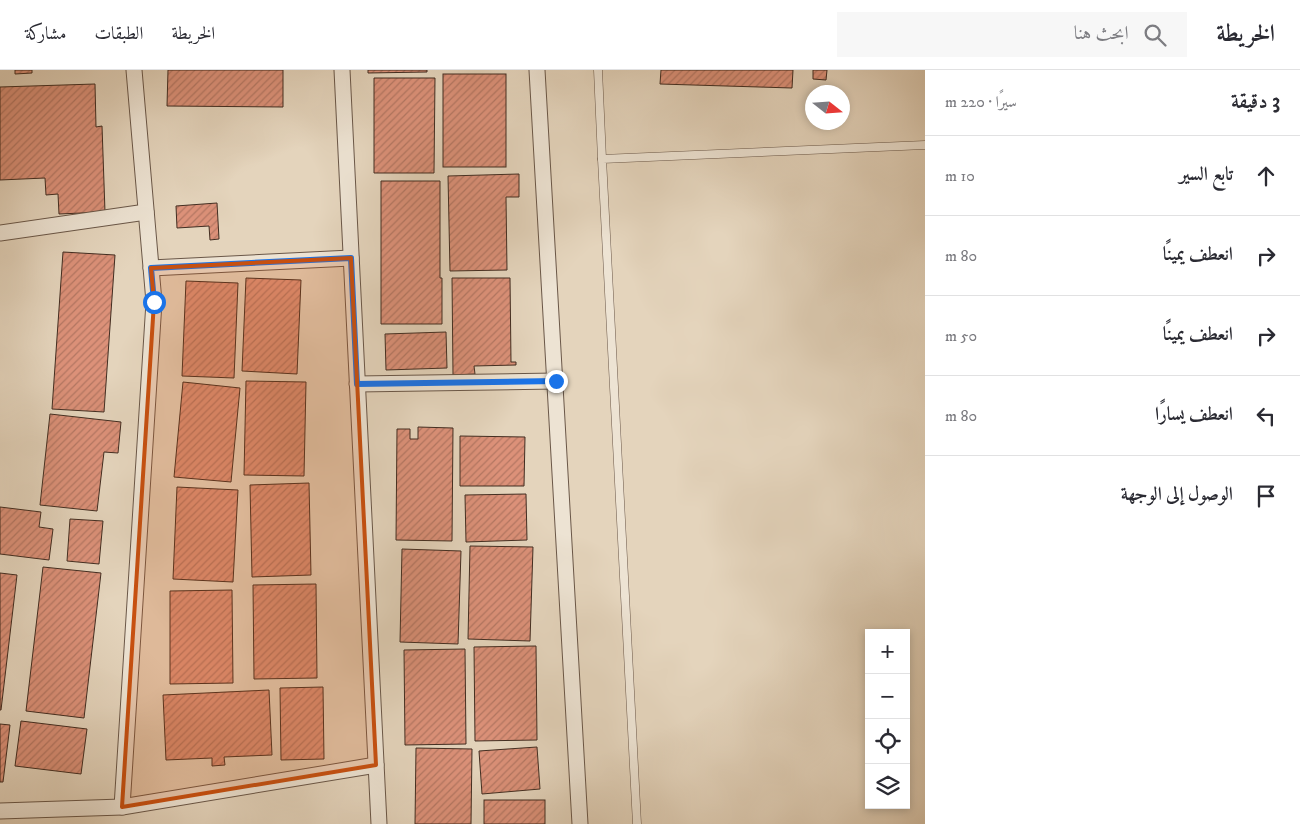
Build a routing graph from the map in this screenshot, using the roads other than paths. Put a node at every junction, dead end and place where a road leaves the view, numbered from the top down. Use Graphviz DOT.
graph roads {
  1 [pos="134,70"];
  2 [pos="342,70"];
  3 [pos="537,70"];
  4 [pos="598,70"];
  5 [pos="925,145"];
  6 [pos="602,159"];
  7 [pos="146,212"];
  8 [pos="0,233"];
  9 [pos="351,258"];
  10 [pos="151,268"];
  11 [pos="556,381"];
  12 [pos="357,384"];
  13 [pos="376,766"];
  14 [pos="122,807"];
  15 [pos="0,810"];
  16 [pos="379,824"];
  17 [pos="580,824"];
  18 [pos="637,824"];
  1 -- 7 [label="street"];
  2 -- 9 [label="street"];
  3 -- 11 [label="street"];
  4 -- 6 [label="lane"];
  5 -- 6 [label="lane"];
  6 -- 18 [label="lane"];
  7 -- 8 [label="street"];
  7 -- 10 [label="street"];
  9 -- 10 [label="street"];
  9 -- 12 [label="street"];
  10 -- 14 [label="street"];
  11 -- 12 [label="street"];
  11 -- 17 [label="street"];
  12 -- 13 [label="street"];
  13 -- 14 [label="street"];
  13 -- 16 [label="street"];
  14 -- 15 [label="street"];
}
